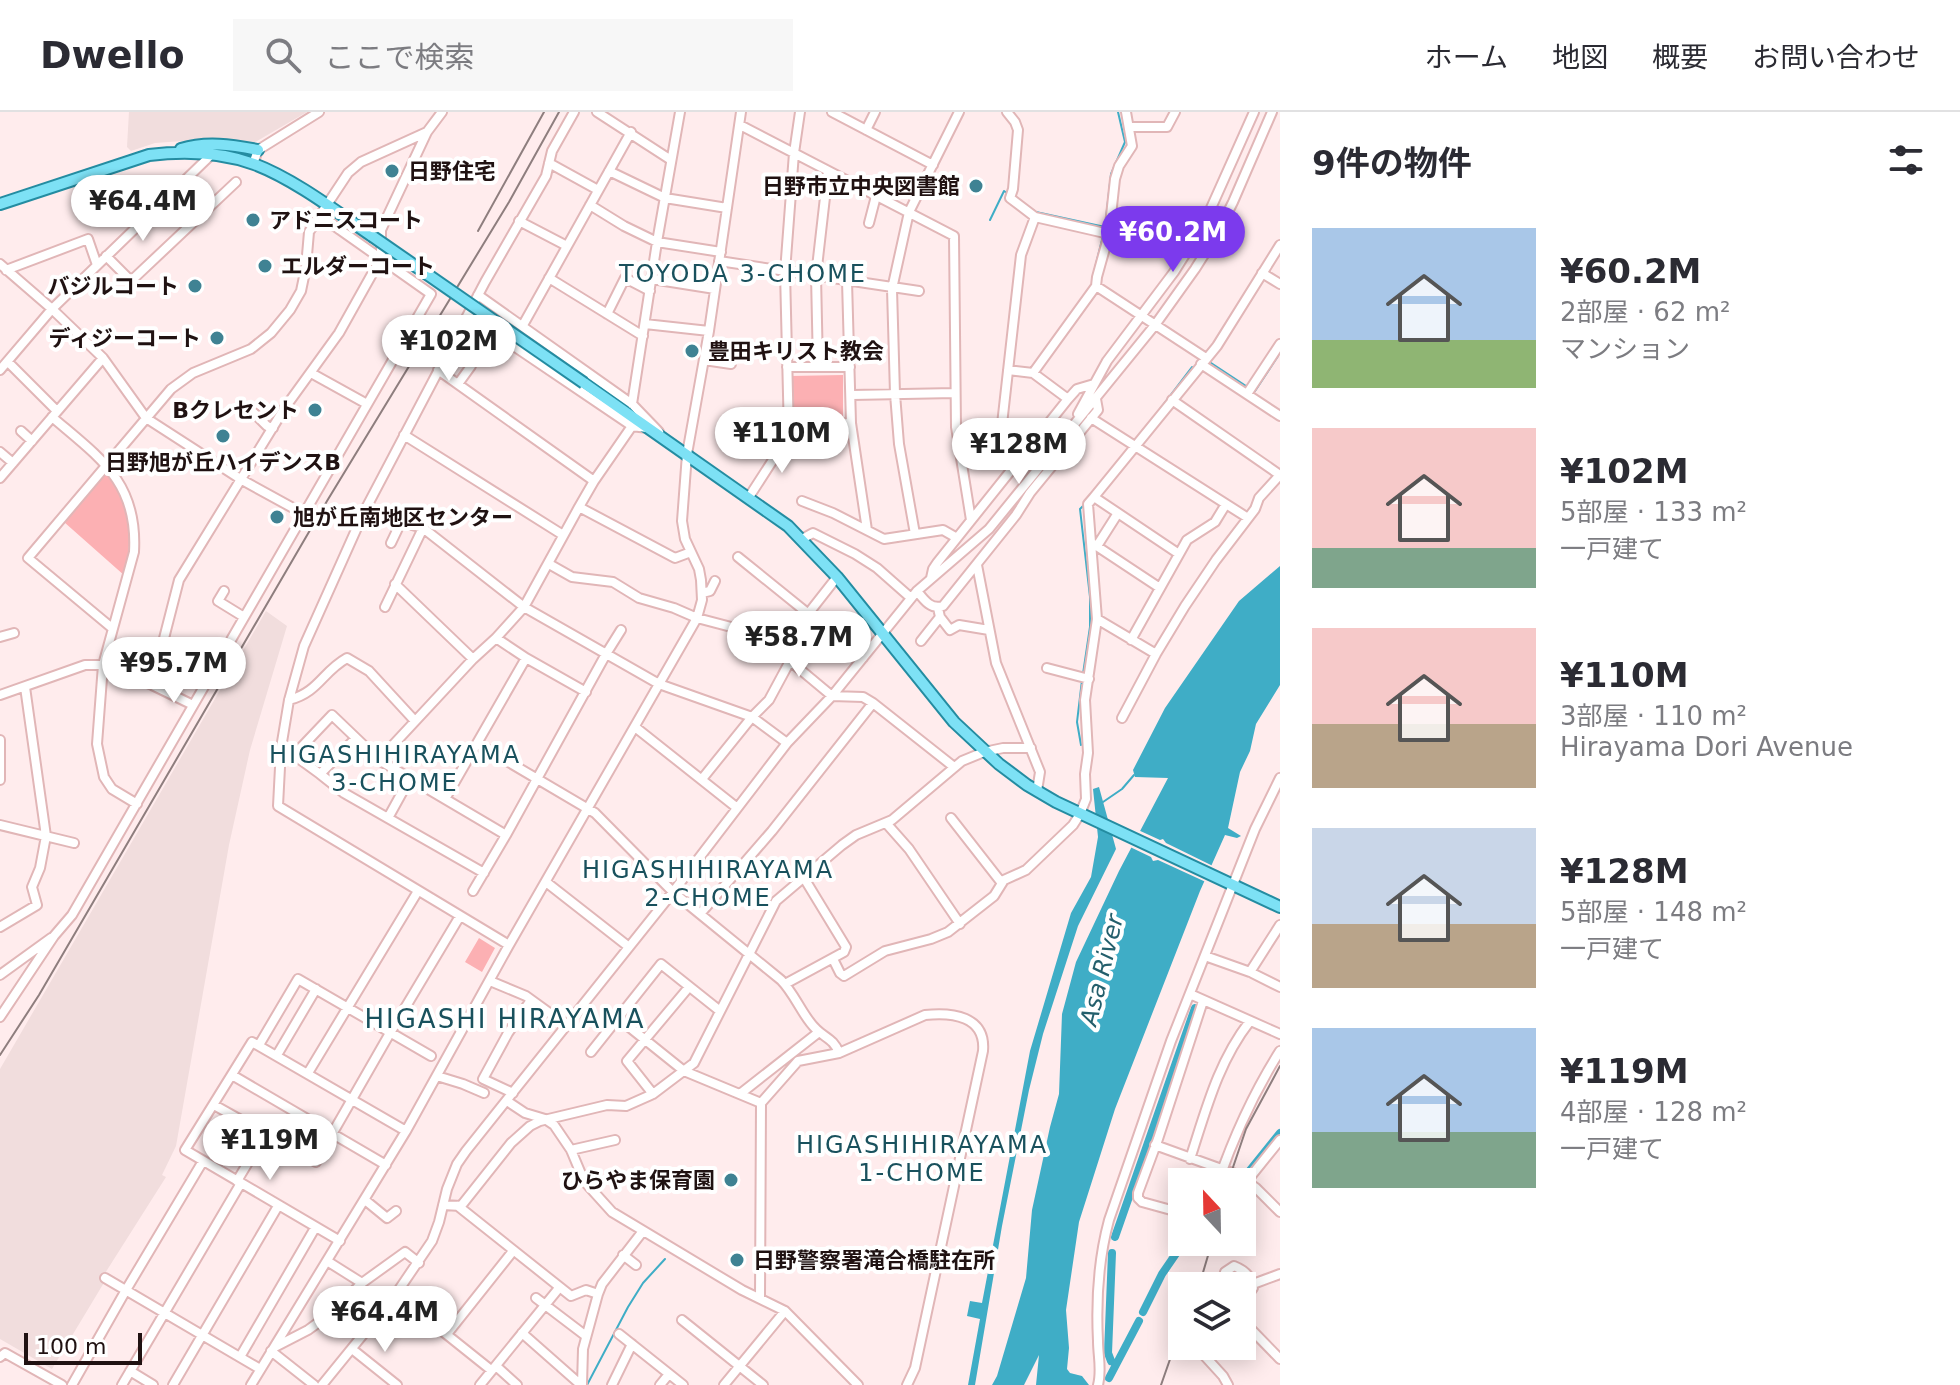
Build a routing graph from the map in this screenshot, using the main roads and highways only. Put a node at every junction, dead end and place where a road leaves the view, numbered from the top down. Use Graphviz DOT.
graph roads {
  1 [pos="258,150"];
  2 [pos="171,152"];
  3 [pos="0,204"];
  4 [pos="1280,907"];
  1 -- 2 [label="main road"];
  2 -- 3 [label="main road"];
  2 -- 4 [label="main road, bridge"];
}
